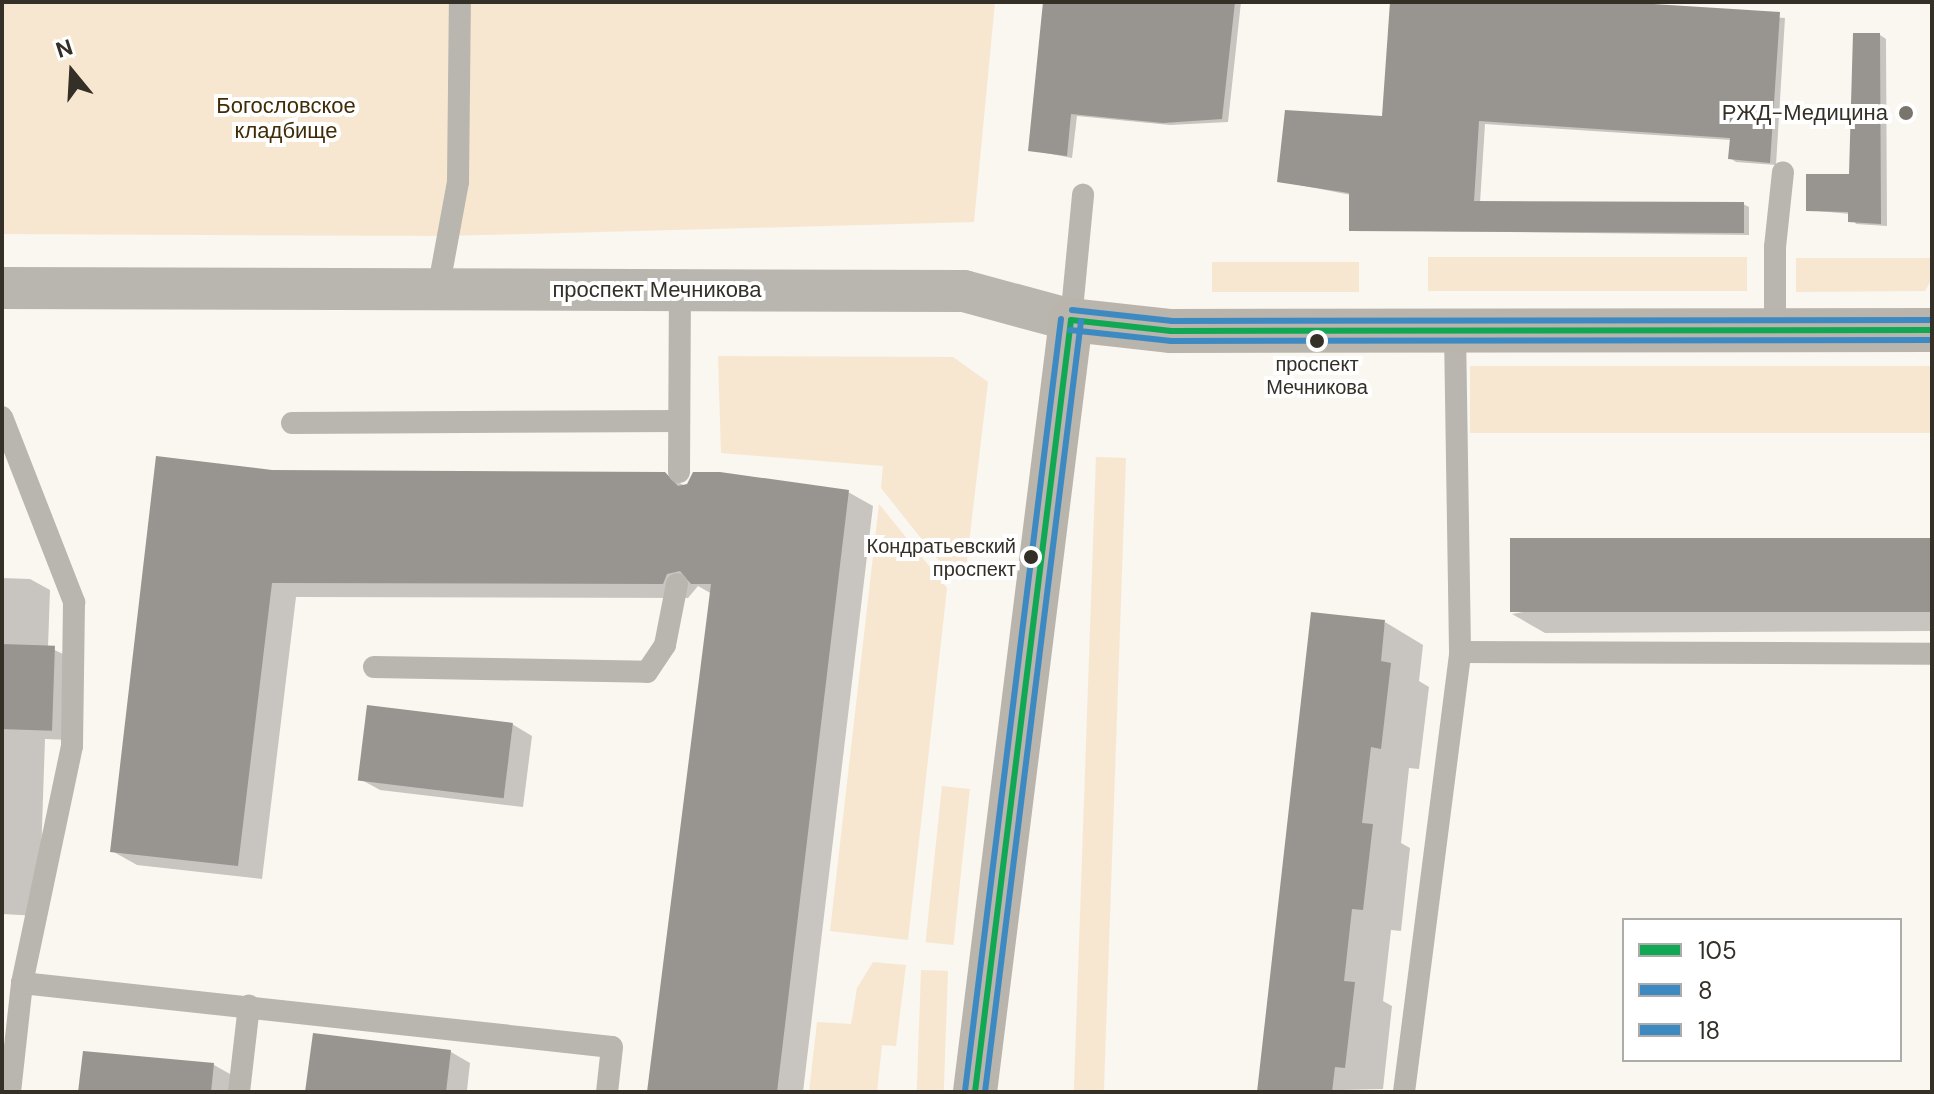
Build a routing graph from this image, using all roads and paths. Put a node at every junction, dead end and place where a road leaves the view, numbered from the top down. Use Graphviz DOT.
graph roads {
  1 [pos="460,2"];
  2 [pos="1783,172"];
  3 [pos="1083,195"];
  4 [pos="2,288"];
  5 [pos="680,289"];
  6 [pos="438,290"];
  7 [pos="1071,320"];
  8 [pos="1932,330"];
  9 [pos="1775,331"];
  10 [pos="1455,332"];
  11 [pos="2,417"];
  12 [pos="679,421"];
  13 [pos="292,423"];
  14 [pos="679,472"];
  15 [pos="677,584"];
  16 [pos="1460,652"];
  17 [pos="1932,654"];
  18 [pos="374,667"];
  19 [pos="22,983"];
  20 [pos="249,1006"];
  21 [pos="10,1092"];
  22 [pos="239,1092"];
  23 [pos="607,1092"];
  24 [pos="975,1092"];
  25 [pos="1404,1092"];
  1 -- 6 [label="lane"];
  2 -- 9 [label="lane"];
  3 -- 7 [label="lane"];
  4 -- 6 [label="street, проспект Мечникова"];
  5 -- 6 [label="street, проспект Мечникова"];
  5 -- 7 [label="street, проспект Мечникова"];
  5 -- 12 [label="lane"];
  7 -- 10 [label="street, проспект Мечникова"];
  7 -- 24 [label="street"];
  8 -- 9 [label="street, проспект Мечникова"];
  9 -- 10 [label="street, проспект Мечникова"];
  10 -- 16 [label="lane"];
  11 -- 19 [label="lane"];
  12 -- 13 [label="lane"];
  12 -- 14 [label="lane"];
  15 -- 18 [label="lane"];
  16 -- 17 [label="lane"];
  16 -- 25 [label="lane"];
  19 -- 20 [label="lane"];
  19 -- 21 [label="lane"];
  20 -- 22 [label="lane"];
  20 -- 23 [label="lane"];
}
